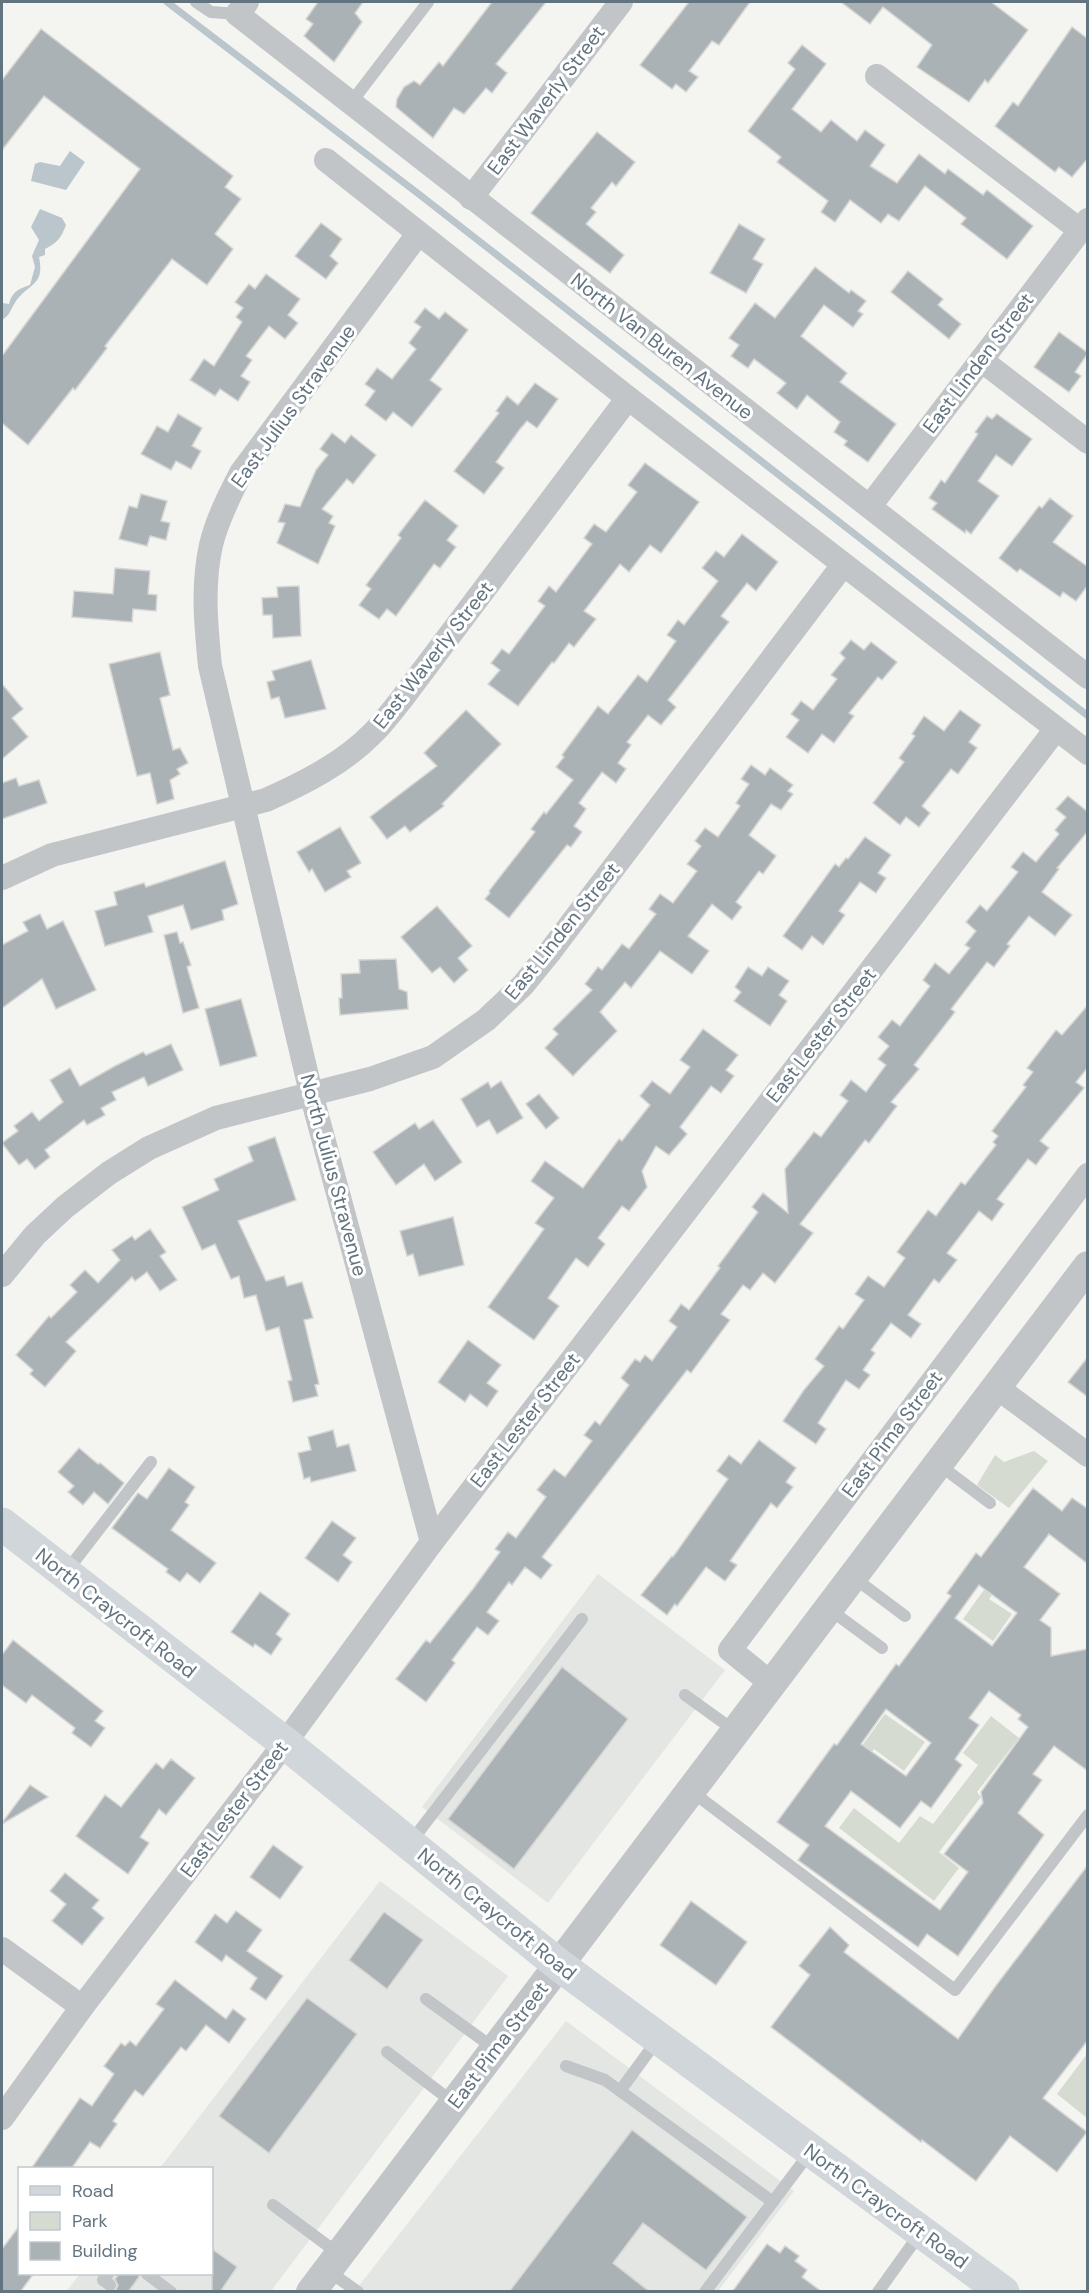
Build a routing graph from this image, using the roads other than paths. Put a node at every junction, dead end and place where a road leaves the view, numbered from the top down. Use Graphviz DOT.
graph roads {
  1 [pos="196,2"];
  2 [pos="428,2"];
  3 [pos="621,2"];
  4 [pos="242,8"];
  5 [pos="877,76"];
  6 [pos="350,104"];
  7 [pos="326,160"];
  8 [pos="471,198"];
  9 [pos="1084,225"];
  10 [pos="418,234"];
  11 [pos="981,360"];
  12 [pos="628,398"];
  13 [pos="1088,442"];
  14 [pos="870,506"];
  15 [pos="843,565"];
  16 [pos="1088,677"];
  17 [pos="1056,729"];
  18 [pos="1088,753"];
  19 [pos="242,807"];
  20 [pos="2,878"];
  21 [pos="311,1093"];
  22 [pos="1088,1175"];
  23 [pos="2,1275"];
  24 [pos="1083,1280"];
  25 [pos="995,1386"];
  26 [pos="1088,1455"];
  27 [pos="151,1462"];
  28 [pos="937,1463"];
  29 [pos="990,1503"];
  30 [pos="2,1524"];
  31 [pos="432,1542"];
  32 [pos="66,1573"];
  33 [pos="852,1576"];
  34 [pos="828,1608"];
  35 [pos="905,1616"];
  36 [pos="582,1619"];
  37 [pos="882,1648"];
  38 [pos="772,1684"];
  39 [pos="685,1695"];
  40 [pos="736,1731"];
  41 [pos="285,1743"];
  42 [pos="691,1791"];
  43 [pos="1088,1815"];
  44 [pos="410,1844"];
  45 [pos="2,1949"];
  46 [pos="559,1965"];
  47 [pos="426,1999"];
  48 [pos="82,2007"];
  49 [pos="658,2038"];
  50 [pos="495,2049"];
  51 [pos="387,2052"];
  52 [pos="566,2066"];
  53 [pos="620,2091"];
  54 [pos="454,2103"];
  55 [pos="2,2118"];
  56 [pos="811,2151"];
  57 [pos="772,2202"];
  58 [pos="273,2205"];
  59 [pos="921,2231"];
  60 [pos="326,2272"];
  61 [pos="148,2275"];
  62 [pos="107,2280"];
  63 [pos="94,2292"];
  64 [pos="171,2292"];
  65 [pos="358,2292"];
  66 [pos="705,2292"];
  67 [pos="878,2292"];
  68 [pos="1003,2292"];
  1 -- 4 [label="lane"];
  2 -- 6 [label="lane"];
  3 -- 8 [label="street, East Waverly Street"];
  4 -- 6 [label="street, North Van Buren Avenue"];
  5 -- 9 [label="street"];
  6 -- 8 [label="street, North Van Buren Avenue"];
  7 -- 10 [label="street"];
  8 -- 14 [label="street, North Van Buren Avenue"];
  9 -- 11 [label="street, East Linden Street"];
  10 -- 12 [label="street"];
  10 -- 19 [label="street, East Julius Stravenue"];
  11 -- 13 [label="street"];
  11 -- 14 [label="street, East Linden Street"];
  12 -- 15 [label="street"];
  12 -- 19 [label="street, East Waverly Street"];
  14 -- 16 [label="street, North Van Buren Avenue"];
  15 -- 17 [label="street"];
  15 -- 21 [label="street, East Linden Street"];
  17 -- 18 [label="street"];
  17 -- 31 [label="street, East Lester Street"];
  19 -- 20 [label="street, East Waverly Street"];
  19 -- 21 [label="street, North Julius Stravenue"];
  21 -- 23 [label="street, East Linden Street"];
  21 -- 31 [label="street, North Julius Stravenue"];
  22 -- 38 [label="street, East Pima Street"];
  24 -- 25 [label="street, East Pima Street"];
  25 -- 26 [label="street"];
  25 -- 28 [label="street, East Pima Street"];
  27 -- 32 [label="lane"];
  28 -- 29 [label="lane"];
  28 -- 33 [label="street, East Pima Street"];
  30 -- 32 [label="main road, North Craycroft Road"];
  31 -- 41 [label="street, East Lester Street"];
  32 -- 41 [label="main road, North Craycroft Road"];
  33 -- 34 [label="street, East Pima Street"];
  33 -- 35 [label="lane"];
  34 -- 37 [label="lane"];
  34 -- 38 [label="street, East Pima Street"];
  36 -- 44 [label="lane"];
  38 -- 40 [label="street, East Pima Street"];
  39 -- 40 [label="lane"];
  40 -- 42 [label="street, East Pima Street"];
  41 -- 44 [label="main road, North Craycroft Road"];
  41 -- 48 [label="street, East Lester Street"];
  42 -- 43 [label="lane"];
  42 -- 46 [label="street, East Pima Street"];
  44 -- 46 [label="main road, North Craycroft Road"];
  45 -- 48 [label="street"];
  46 -- 49 [label="main road, North Craycroft Road"];
  46 -- 50 [label="street, East Pima Street"];
  47 -- 50 [label="lane"];
  48 -- 55 [label="street, East Lester Street"];
  49 -- 53 [label="lane"];
  49 -- 56 [label="main road, North Craycroft Road"];
  50 -- 54 [label="street, East Pima Street"];
  51 -- 54 [label="lane"];
  52 -- 53 [label="lane"];
  53 -- 57 [label="lane"];
  54 -- 60 [label="street, East Pima Street"];
  56 -- 57 [label="lane"];
  56 -- 59 [label="main road, North Craycroft Road"];
  57 -- 66 [label="lane"];
  58 -- 60 [label="lane"];
  59 -- 67 [label="lane"];
  59 -- 68 [label="main road, North Craycroft Road"];
  60 -- 65 [label="lane"];
  61 -- 64 [label="lane"];
  62 -- 63 [label="lane"];
}
